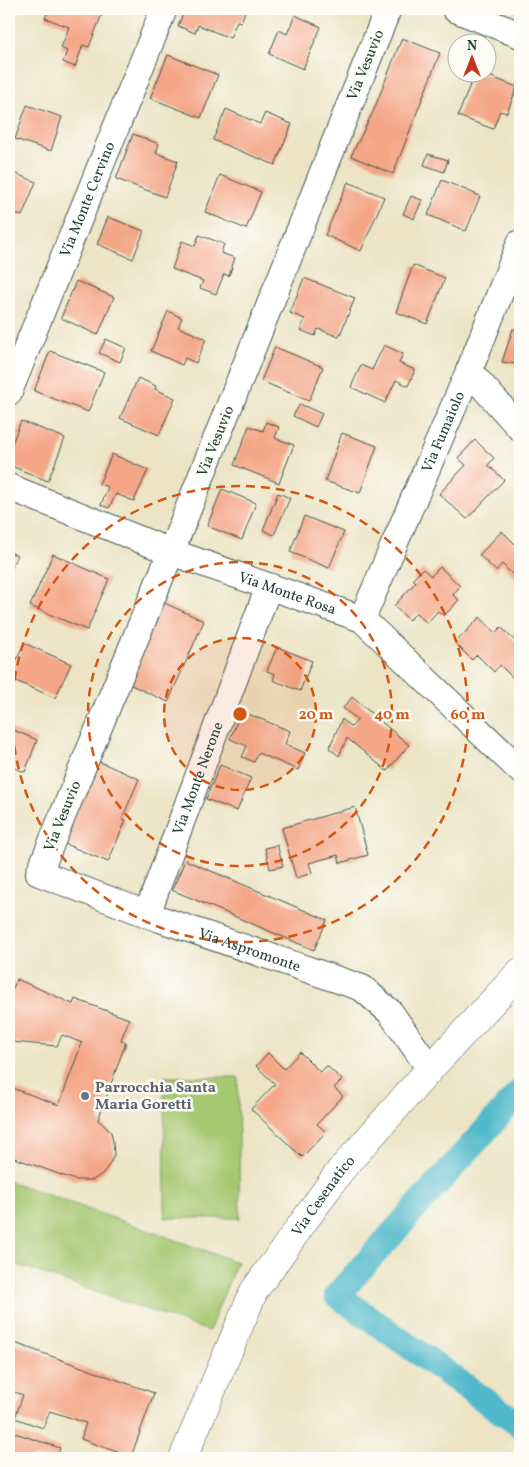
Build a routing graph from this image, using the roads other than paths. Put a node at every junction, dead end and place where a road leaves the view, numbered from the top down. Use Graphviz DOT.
graph roads {
  1 [pos="164,9"];
  2 [pos="388,9"];
  3 [pos="457,9"];
  4 [pos="520,35"];
  5 [pos="520,243"];
  6 [pos="469,371"];
  7 [pos="9,392"];
  8 [pos="520,428"];
  9 [pos="9,487"];
  10 [pos="171,552"];
  11 [pos="269,586"];
  12 [pos="362,620"];
  13 [pos="520,770"];
  14 [pos="39,873"];
  15 [pos="147,914"];
  16 [pos="520,972"];
  17 [pos="430,1069"];
  18 [pos="183,1458"];
  1 -- 7 [label="street, Via Monte Cervino"];
  2 -- 10 [label="street, Via Vesuvio"];
  3 -- 4 [label="street"];
  5 -- 6 [label="street, Via Fumaiolo"];
  6 -- 8 [label="street"];
  6 -- 12 [label="street, Via Fumaiolo"];
  9 -- 10 [label="street, Via Monte Rosa"];
  10 -- 11 [label="street, Via Monte Rosa"];
  10 -- 14 [label="street, Via Vesuvio"];
  11 -- 12 [label="street, Via Monte Rosa"];
  11 -- 15 [label="street, Via Monte Nerone"];
  12 -- 13 [label="street, Via Monte Rosa"];
  14 -- 15 [label="street, Via Aspromonte"];
  15 -- 17 [label="street, Via Aspromonte"];
  16 -- 17 [label="main road, Via Cesenatico"];
  17 -- 18 [label="main road, Via Cesenatico"];
}
